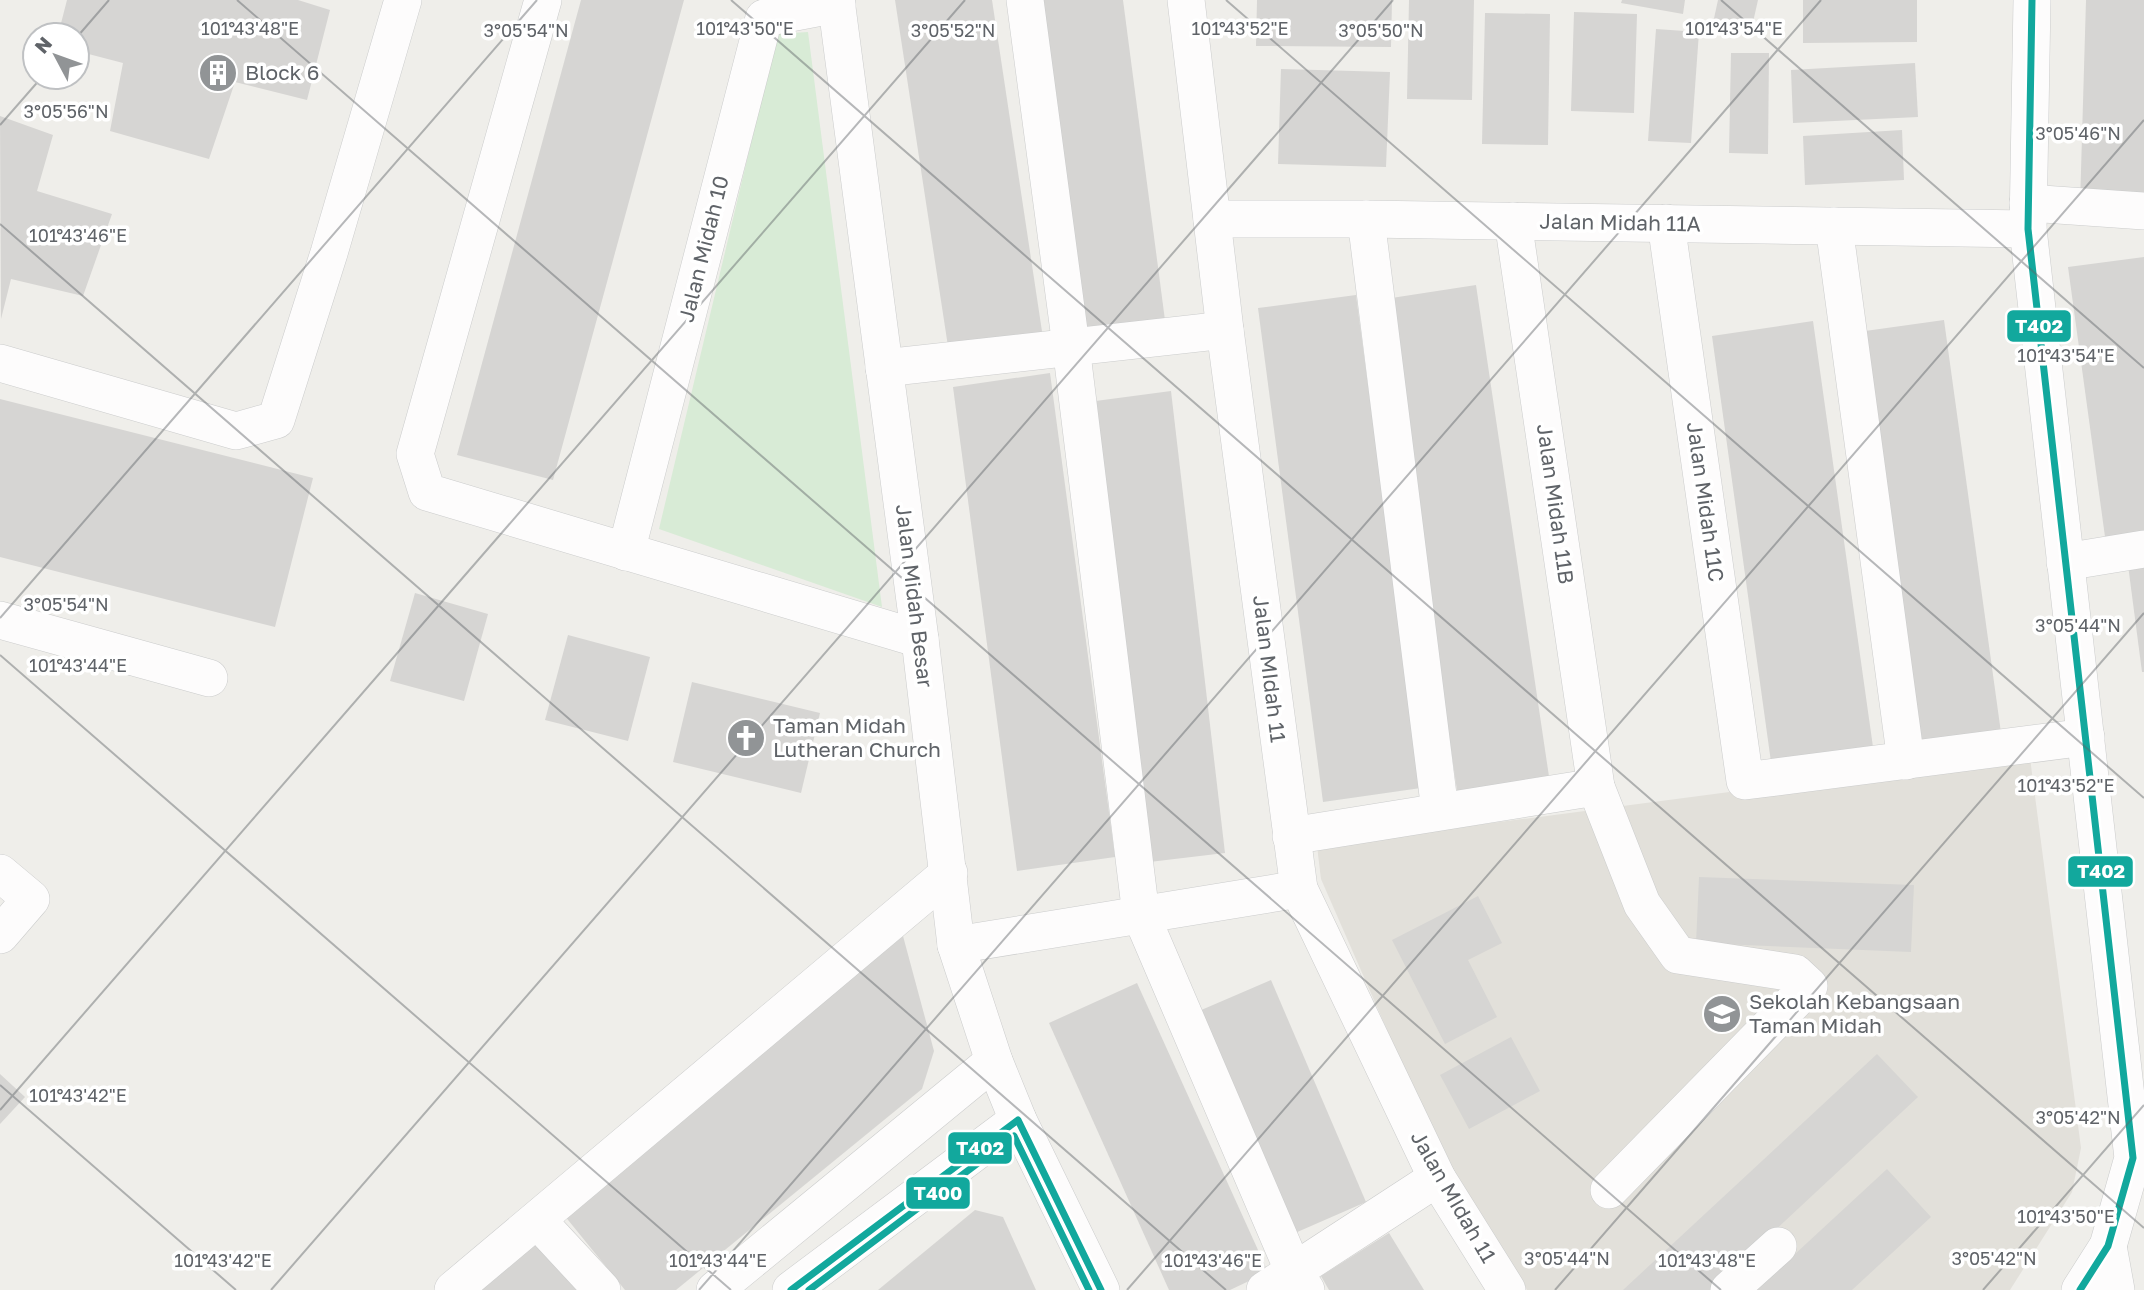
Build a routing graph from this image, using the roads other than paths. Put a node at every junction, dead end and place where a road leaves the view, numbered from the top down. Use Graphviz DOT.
graph roads {
  1 [pos="403,0"];
  2 [pos="543,0"];
  3 [pos="1025,0"];
  4 [pos="1186,0"];
  5 [pos="2032,0"];
  6 [pos="836,2"];
  7 [pos="763,9"];
  8 [pos="2144,211"];
  9 [pos="2028,216"];
  10 [pos="1212,219"];
  11 [pos="1366,219"];
  12 [pos="1513,221"];
  13 [pos="1666,223"];
  14 [pos="1833,226"];
  15 [pos="1225,330"];
  16 [pos="1071,346"];
  17 [pos="0,363"];
  18 [pos="884,368"];
  19 [pos="2144,549"];
  20 [pos="626,552"];
  21 [pos="2065,562"];
  22 [pos="0,620"];
  23 [pos="920,639"];
  24 [pos="209,678"];
  25 [pos="2085,737"];
  26 [pos="1906,761"];
  27 [pos="1596,787"];
  28 [pos="1440,811"];
  29 [pos="1291,836"];
  30 [pos="0,873"];
  31 [pos="949,873"];
  32 [pos="1299,890"];
  33 [pos="1140,915"];
  34 [pos="0,935"];
  35 [pos="956,944"];
  36 [pos="994,1061"];
  37 [pos="1018,1120"];
  38 [pos="2139,1156"];
  39 [pos="1437,1178"];
  40 [pos="1609,1190"];
  41 [pos="537,1220"];
  42 [pos="1778,1246"];
  43 [pos="2108,1246"];
  44 [pos="1288,1284"];
  45 [pos="453,1290"];
  46 [pos="602,1290"];
  47 [pos="715,1290"];
  48 [pos="791,1290"];
  49 [pos="1101,1290"];
  50 [pos="1507,1290"];
  51 [pos="1729,1290"];
  52 [pos="2080,1290"];
  53 [pos="2116,1290"];
  1 -- 17 [label="street"];
  2 -- 20 [label="street"];
  3 -- 16 [label="street"];
  4 -- 10 [label="street, Jalan MIdah 11"];
  5 -- 9 [label="street"];
  6 -- 7 [label="street, Jalan Midah 10"];
  6 -- 18 [label="street, Jalan Midah Besar"];
  7 -- 20 [label="street, Jalan Midah 10"];
  8 -- 9 [label="street, Jalan Midah 11A"];
  9 -- 14 [label="street, Jalan Midah 11A"];
  9 -- 21 [label="street"];
  10 -- 11 [label="street, Jalan Midah 11A"];
  10 -- 15 [label="street, Jalan MIdah 11"];
  11 -- 12 [label="street, Jalan Midah 11A"];
  11 -- 28 [label="street"];
  12 -- 13 [label="street, Jalan Midah 11A"];
  12 -- 27 [label="street, Jalan Midah 11B"];
  13 -- 14 [label="street, Jalan Midah 11A"];
  13 -- 26 [label="street, Jalan Midah 11C"];
  14 -- 26 [label="street"];
  15 -- 16 [label="street"];
  15 -- 29 [label="street, Jalan MIdah 11"];
  16 -- 18 [label="street"];
  16 -- 33 [label="street"];
  18 -- 23 [label="street, Jalan Midah Besar"];
  19 -- 21 [label="street"];
  20 -- 23 [label="street"];
  21 -- 25 [label="street"];
  22 -- 24 [label="street"];
  23 -- 31 [label="street, Jalan Midah Besar"];
  25 -- 26 [label="street"];
  25 -- 38 [label="street"];
  27 -- 28 [label="street"];
  27 -- 40 [label="street, Jalan Midah 11B"];
  28 -- 29 [label="street"];
  29 -- 32 [label="street, Jalan MIdah 11"];
  30 -- 34 [label="street"];
  31 -- 35 [label="street, Jalan Midah Besar"];
  31 -- 41 [label="street"];
  32 -- 33 [label="street"];
  32 -- 39 [label="street, Jalan MIdah 11"];
  33 -- 35 [label="street"];
  33 -- 44 [label="street"];
  35 -- 36 [label="street, Jalan Midah Besar"];
  36 -- 37 [label="street, Jalan Midah Besar"];
  36 -- 47 [label="street"];
  37 -- 48 [label="street"];
  37 -- 49 [label="street, Jalan Midah Besar"];
  38 -- 43 [label="street"];
  39 -- 44 [label="street"];
  39 -- 50 [label="street, Jalan MIdah 11"];
  41 -- 45 [label="street"];
  41 -- 46 [label="street"];
  42 -- 51 [label="street"];
  43 -- 52 [label="street"];
  43 -- 53 [label="street"];
}
